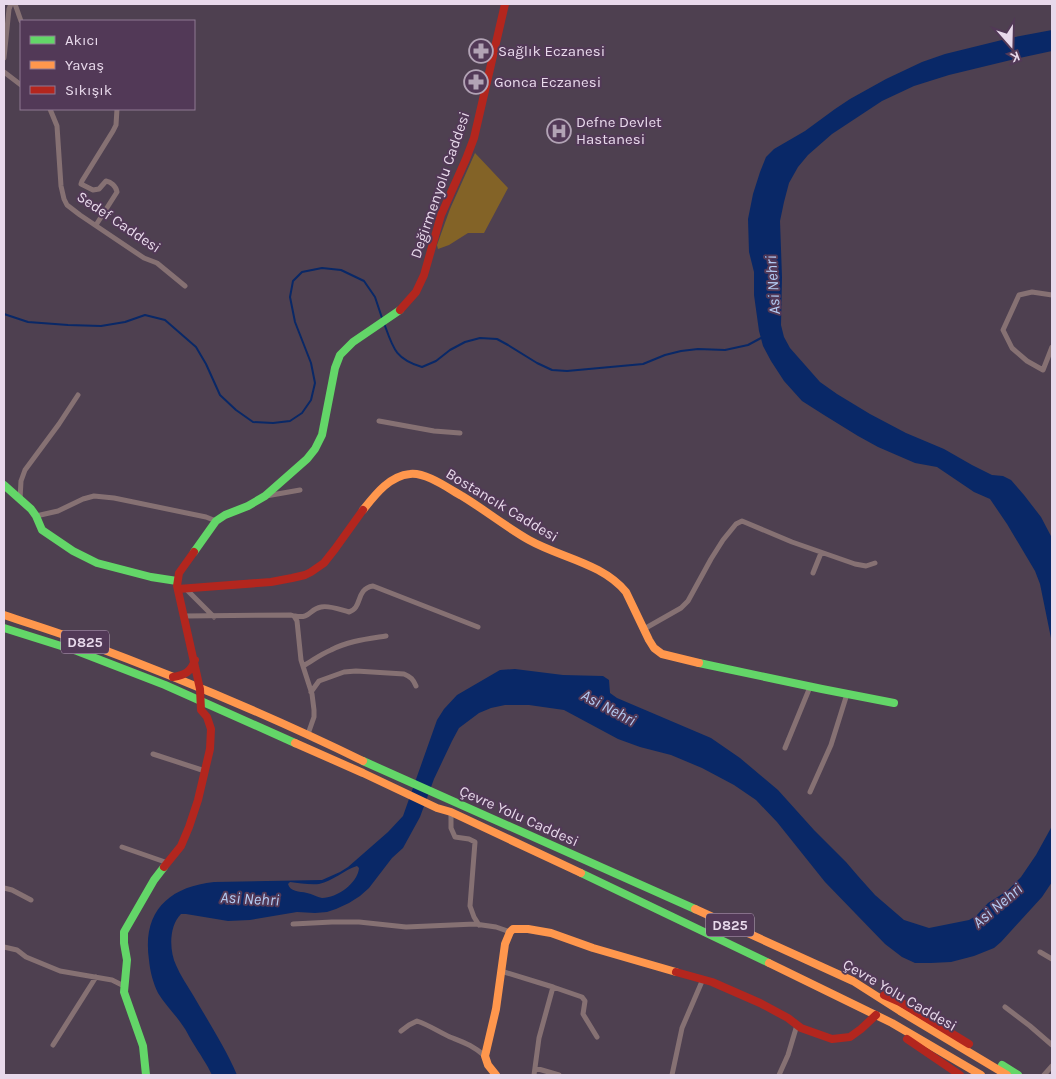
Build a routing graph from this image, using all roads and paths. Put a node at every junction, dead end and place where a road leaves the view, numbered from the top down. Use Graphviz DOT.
graph roads {
  1 [pos="11,4"];
  2 [pos="15,4"];
  3 [pos="505,4"];
  4 [pos="22,20"];
  5 [pos="4,58"];
  6 [pos="4,72"];
  7 [pos="20,84"];
  8 [pos="50,110"];
  9 [pos="117,110"];
  10 [pos="96,225"];
  11 [pos="185,286"];
  12 [pos="1052,295"];
  13 [pos="1052,347"];
  14 [pos="78,395"];
  15 [pos="379,422"];
  16 [pos="460,433"];
  17 [pos="4,485"];
  18 [pos="300,490"];
  19 [pos="265,496"];
  20 [pos="20,499"];
  21 [pos="36,516"];
  22 [pos="216,521"];
  23 [pos="821,553"];
  24 [pos="875,563"];
  25 [pos="813,573"];
  26 [pos="177,581"];
  27 [pos="182,589"];
  28 [pos="4,615"];
  29 [pos="185,616"];
  30 [pos="294,616"];
  31 [pos="214,617"];
  32 [pos="478,627"];
  33 [pos="4,628"];
  34 [pos="644,629"];
  35 [pos="386,636"];
  36 [pos="195,660"];
  37 [pos="302,666"];
  38 [pos="173,677"];
  39 [pos="416,686"];
  40 [pos="810,687"];
  41 [pos="200,689"];
  42 [pos="311,692"];
  43 [pos="847,694"];
  44 [pos="200,700"];
  45 [pos="894,703"];
  46 [pos="308,734"];
  47 [pos="785,748"];
  48 [pos="153,754"];
  49 [pos="205,772"];
  50 [pos="810,792"];
  51 [pos="451,812"];
  52 [pos="122,847"];
  53 [pos="168,863"];
  54 [pos="4,888"];
  55 [pos="31,900"];
  56 [pos="293,924"];
  57 [pos="479,925"];
  58 [pos="510,932"];
  59 [pos="4,948"];
  60 [pos="1040,952"];
  61 [pos="1052,959"];
  62 [pos="502,972"];
  63 [pos="96,977"];
  64 [pos="703,979"];
  65 [pos="853,981"];
  66 [pos="124,986"];
  67 [pos="553,987"];
  68 [pos="1005,1007"];
  69 [pos="876,1015"];
  70 [pos="797,1025"];
  71 [pos="401,1031"];
  72 [pos="597,1037"];
  73 [pos="53,1045"];
  74 [pos="1052,1045"];
  75 [pos="485,1056"];
  76 [pos="1052,1066"];
  77 [pos="535,1068"];
  78 [pos="146,1075"];
  79 [pos="496,1075"];
  80 [pos="534,1075"];
  81 [pos="559,1075"];
  82 [pos="672,1075"];
  83 [pos="779,1075"];
  84 [pos="960,1075"];
  85 [pos="981,1075"];
  86 [pos="1007,1075"];
  87 [pos="1018,1075"];
  88 [pos="1044,1075"];
  1 -- 5 [label="street"];
  2 -- 4 [label="street"];
  3 -- 19 [label="main road, Değirmenyolu Caddesi"];
  6 -- 7 [label="street"];
  8 -- 10 [label="street, Sedef Caddesi"];
  9 -- 10 [label="street"];
  10 -- 11 [label="street, Sedef Caddesi"];
  12 -- 13 [label="street"];
  14 -- 20 [label="street"];
  15 -- 16 [label="street"];
  17 -- 20 [label="main road"];
  18 -- 19 [label="street"];
  19 -- 22 [label="main road, Değirmenyolu Caddesi"];
  20 -- 21 [label="main road"];
  21 -- 22 [label="street"];
  21 -- 26 [label="main road"];
  22 -- 26 [label="main road, Değirmenyolu Caddesi"];
  23 -- 24 [label="street"];
  23 -- 25 [label="street"];
  23 -- 34 [label="street"];
  26 -- 27 [label="main road"];
  27 -- 29 [label="main road"];
  27 -- 31 [label="street"];
  27 -- 34 [label="main road, Bostancık Caddesi"];
  28 -- 38 [label="main road, Çevre Yolu Caddesi / D825"];
  29 -- 31 [label="street"];
  29 -- 36 [label="main road"];
  30 -- 31 [label="street"];
  30 -- 32 [label="street"];
  30 -- 37 [label="street"];
  33 -- 44 [label="main road, Çevre Yolu Caddesi / D825"];
  34 -- 40 [label="main road, Bostancık Caddesi"];
  35 -- 37 [label="street"];
  36 -- 38 [label="main road"];
  36 -- 41 [label="main road"];
  37 -- 42 [label="street"];
  38 -- 41 [label="main road, Çevre Yolu Caddesi / D825"];
  39 -- 42 [label="street"];
  40 -- 43 [label="main road, Bostancık Caddesi"];
  40 -- 47 [label="street"];
  41 -- 44 [label="main road"];
  41 -- 46 [label="main road, Çevre Yolu Caddesi / D825"];
  42 -- 46 [label="street"];
  43 -- 45 [label="main road, Bostancık Caddesi"];
  43 -- 50 [label="street"];
  44 -- 49 [label="main road"];
  44 -- 51 [label="main road, Çevre Yolu Caddesi / D825"];
  46 -- 65 [label="main road, Çevre Yolu Caddesi / D825"];
  48 -- 49 [label="street"];
  49 -- 53 [label="main road"];
  51 -- 57 [label="street"];
  51 -- 69 [label="main road, Çevre Yolu Caddesi / D825"];
  52 -- 53 [label="street"];
  53 -- 66 [label="main road"];
  54 -- 55 [label="street"];
  56 -- 57 [label="street"];
  57 -- 58 [label="street"];
  58 -- 62 [label="main road"];
  58 -- 64 [label="main road"];
  59 -- 63 [label="street"];
  60 -- 61 [label="street"];
  62 -- 67 [label="street"];
  62 -- 75 [label="main road"];
  63 -- 66 [label="street"];
  63 -- 73 [label="street"];
  64 -- 70 [label="main road"];
  64 -- 82 [label="street"];
  65 -- 86 [label="main road, Çevre Yolu Caddesi / D825"];
  65 -- 87 [label="main road"];
  66 -- 78 [label="main road"];
  67 -- 72 [label="street"];
  67 -- 77 [label="street"];
  68 -- 74 [label="street"];
  69 -- 70 [label="main road"];
  69 -- 84 [label="main road"];
  69 -- 85 [label="main road, Çevre Yolu Caddesi / D825"];
  70 -- 83 [label="street"];
  71 -- 75 [label="street"];
  75 -- 79 [label="main road"];
  76 -- 88 [label="street"];
  77 -- 80 [label="street"];
  77 -- 81 [label="street"];
}
